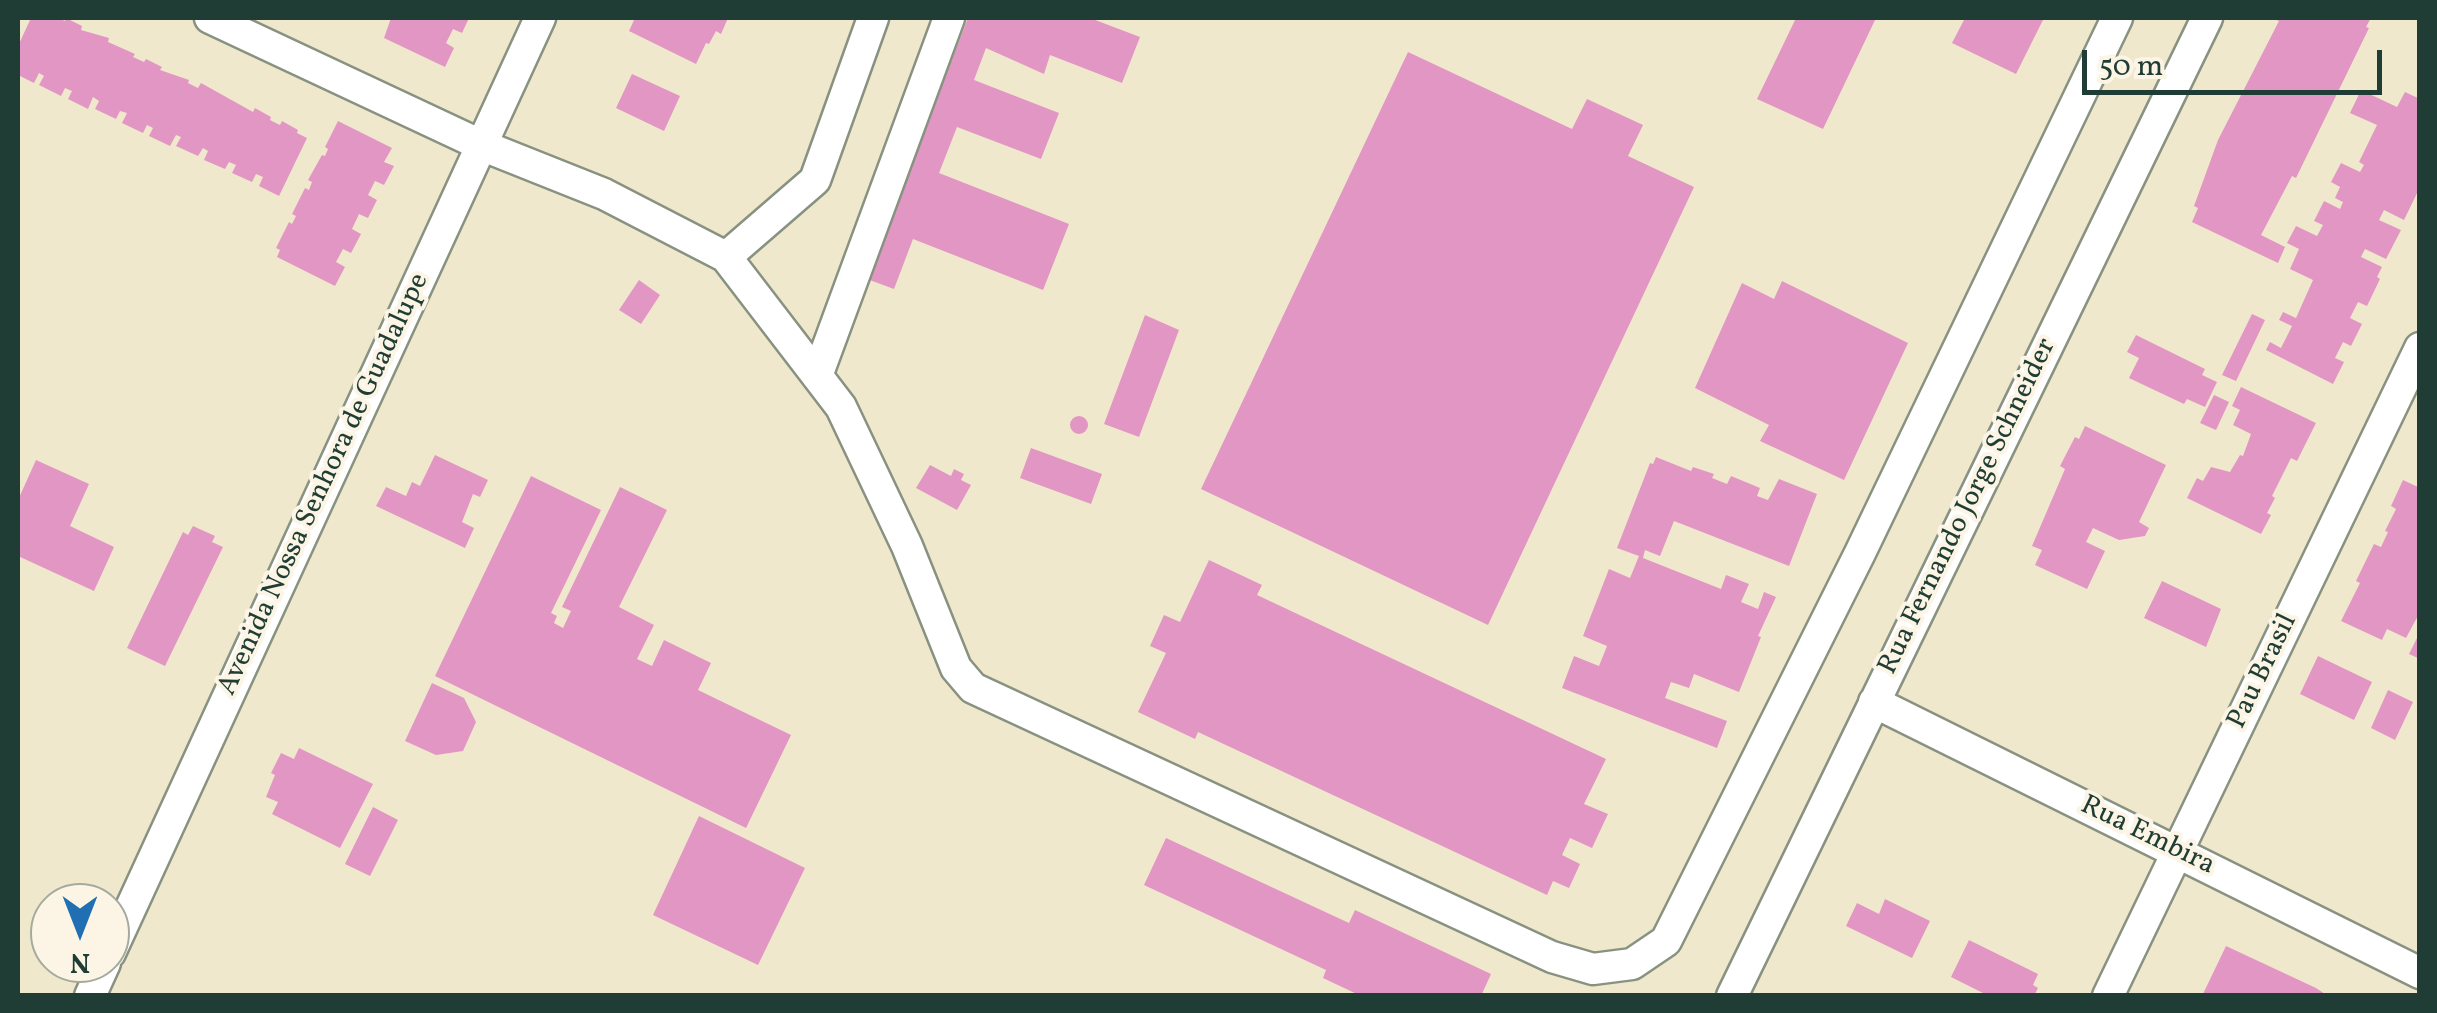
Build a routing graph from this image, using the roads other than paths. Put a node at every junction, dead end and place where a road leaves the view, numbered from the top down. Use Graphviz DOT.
graph roads {
  1 [pos="210,18"];
  2 [pos="540,18"];
  3 [pos="873,18"];
  4 [pos="949,18"];
  5 [pos="2117,18"];
  6 [pos="2207,18"];
  7 [pos="481,144"];
  8 [pos="726,257"];
  9 [pos="2420,348"];
  10 [pos="817,376"];
  11 [pos="1874,702"];
  12 [pos="2177,852"];
  13 [pos="130,908"];
  14 [pos="2420,972"];
  15 [pos="1732,996"];
  16 [pos="2108,996"];
  1 -- 7 [label="street"];
  2 -- 7 [label="street, Avenida Nossa Senhora de Guadalupe"];
  3 -- 8 [label="street"];
  4 -- 10 [label="street"];
  5 -- 10 [label="street"];
  6 -- 11 [label="street, Rua Fernando Jorge Schneider"];
  7 -- 8 [label="street"];
  7 -- 13 [label="street, Avenida Nossa Senhora de Guadalupe"];
  8 -- 10 [label="street"];
  9 -- 12 [label="street, Pau Brasil"];
  11 -- 12 [label="street, Rua Embira"];
  11 -- 15 [label="street, Rua Fernando Jorge Schneider"];
  12 -- 14 [label="street, Rua Embira"];
  12 -- 16 [label="street, Pau Brasil"];
}
